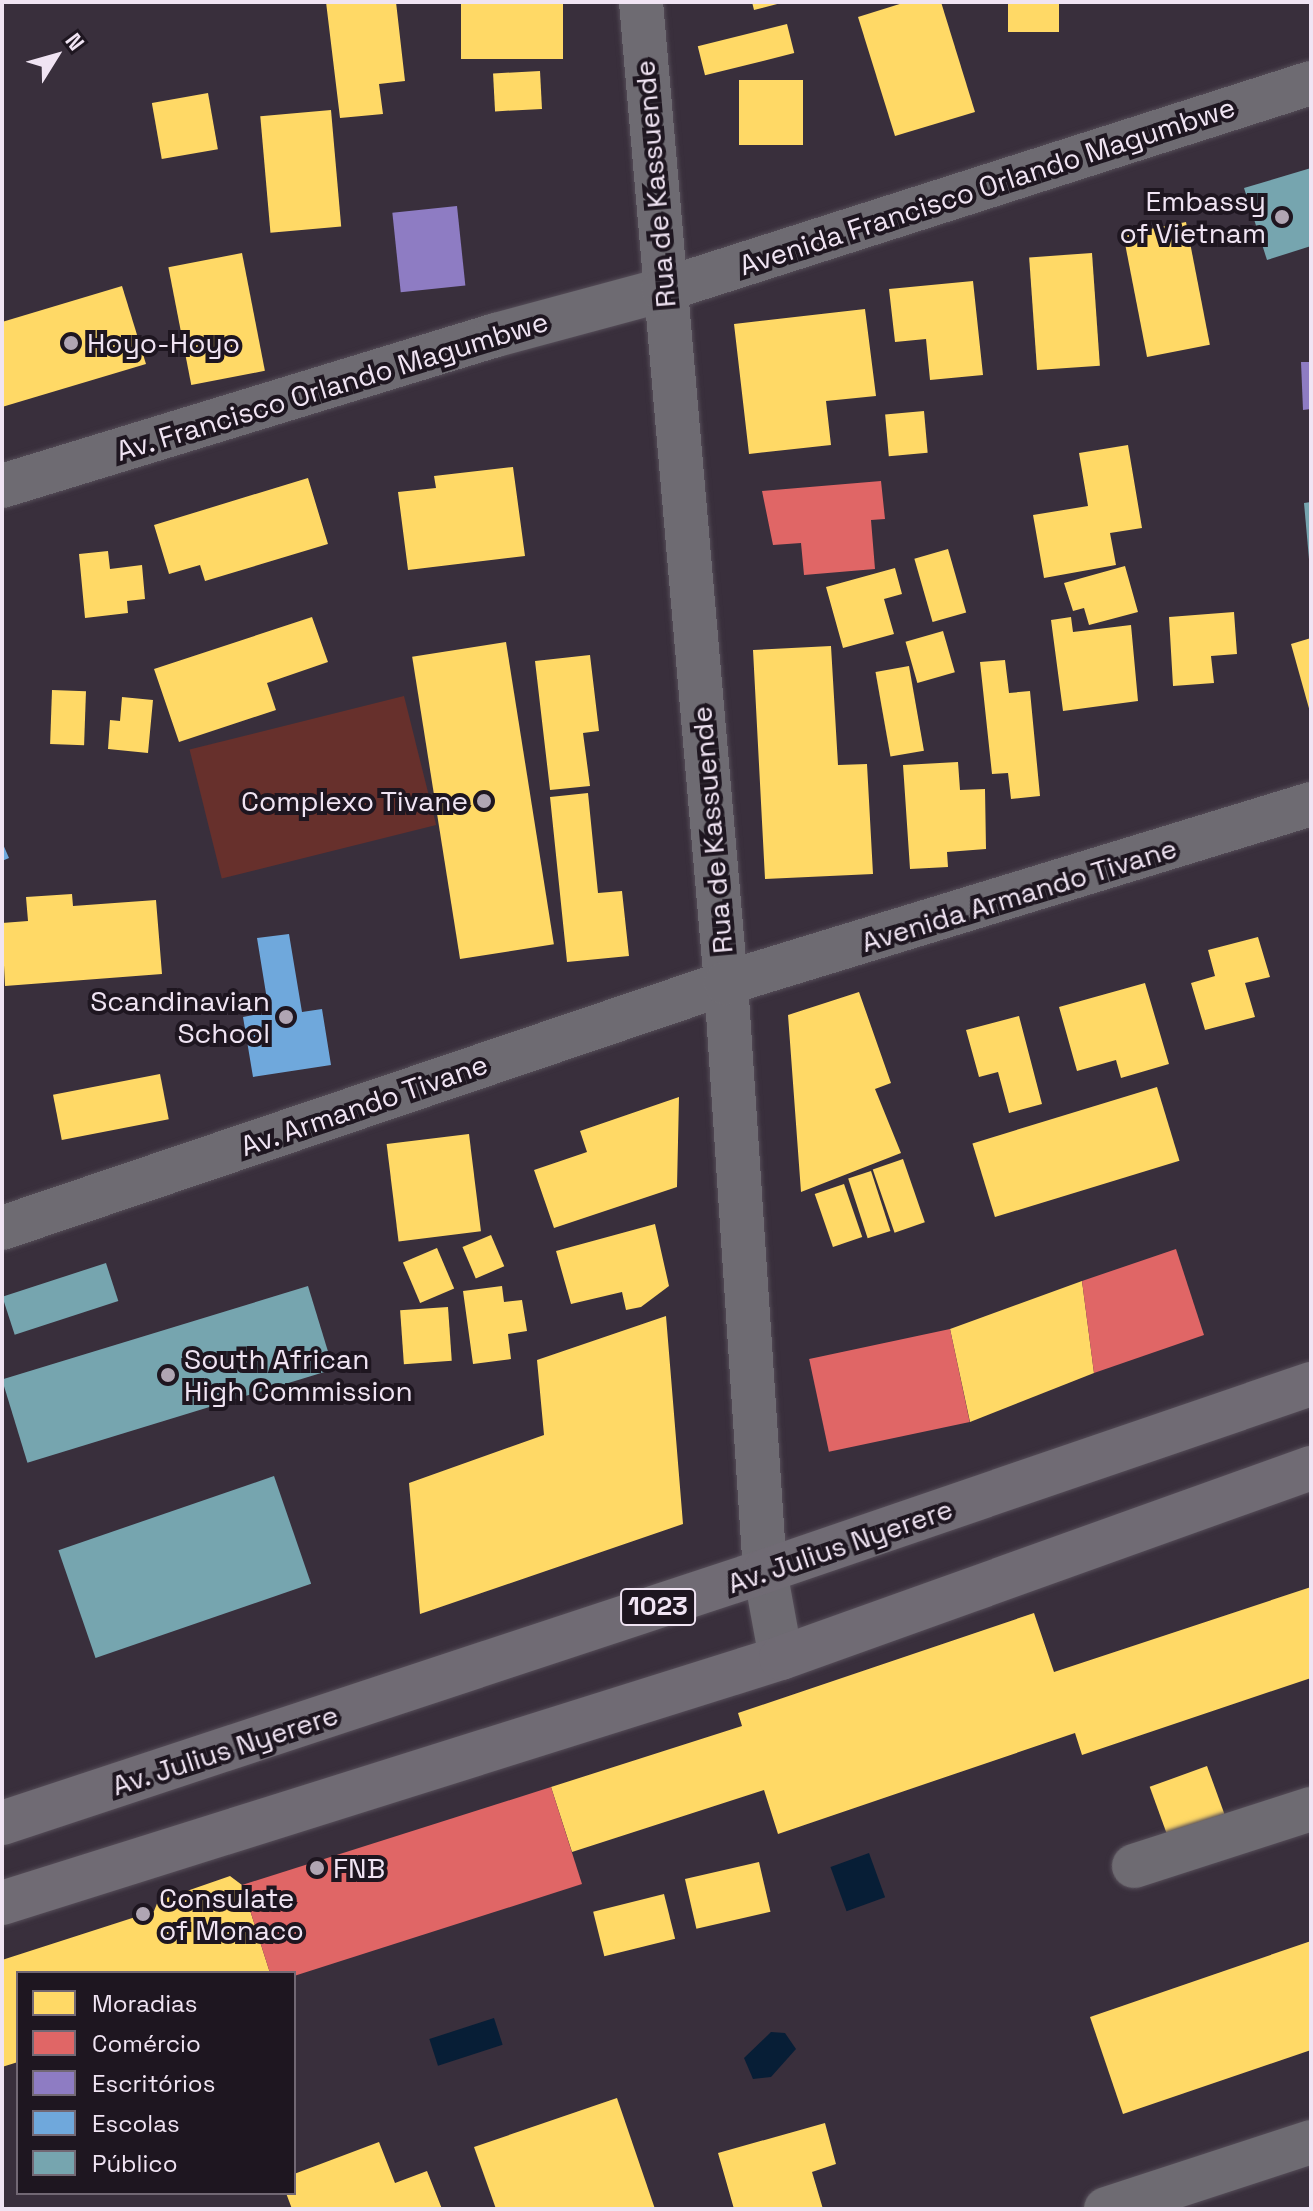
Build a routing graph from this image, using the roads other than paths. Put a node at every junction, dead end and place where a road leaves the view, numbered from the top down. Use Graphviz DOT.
graph roads {
  1 [pos="641,2"];
  2 [pos="1311,83"];
  3 [pos="663,290"];
  4 [pos="2,486"];
  5 [pos="1311,804"];
  6 [pos="726,983"];
  7 [pos="2,1228"];
  8 [pos="1311,1384"];
  9 [pos="1311,1468"];
  10 [pos="765,1571"];
  11 [pos="781,1658"];
  12 [pos="1311,1809"];
  13 [pos="2,1823"];
  14 [pos="1134,1866"];
  15 [pos="2,1903"];
  16 [pos="1311,2142"];
  17 [pos="1106,2209"];
  1 -- 3 [label="street, Rua de Kassuende"];
  2 -- 3 [label="street, Avenida Francisco Orlando Magumbwe"];
  3 -- 4 [label="street, Av. Francisco Orlando Magumbwe"];
  3 -- 6 [label="street, Rua de Kassuende"];
  5 -- 6 [label="street, Avenida Armando Tivane"];
  6 -- 7 [label="street, Av. Armando Tivane"];
  6 -- 10 [label="street, Rua de Kassuende"];
  8 -- 10 [label="main road, Av. Julius Nyerere / 1023"];
  9 -- 11 [label="main road"];
  10 -- 11 [label="street, Rua de Kassuende"];
  10 -- 13 [label="main road, Av. Julius Nyerere / 1023"];
  11 -- 15 [label="main road"];
  12 -- 14 [label="street"];
  16 -- 17 [label="street"];
}
